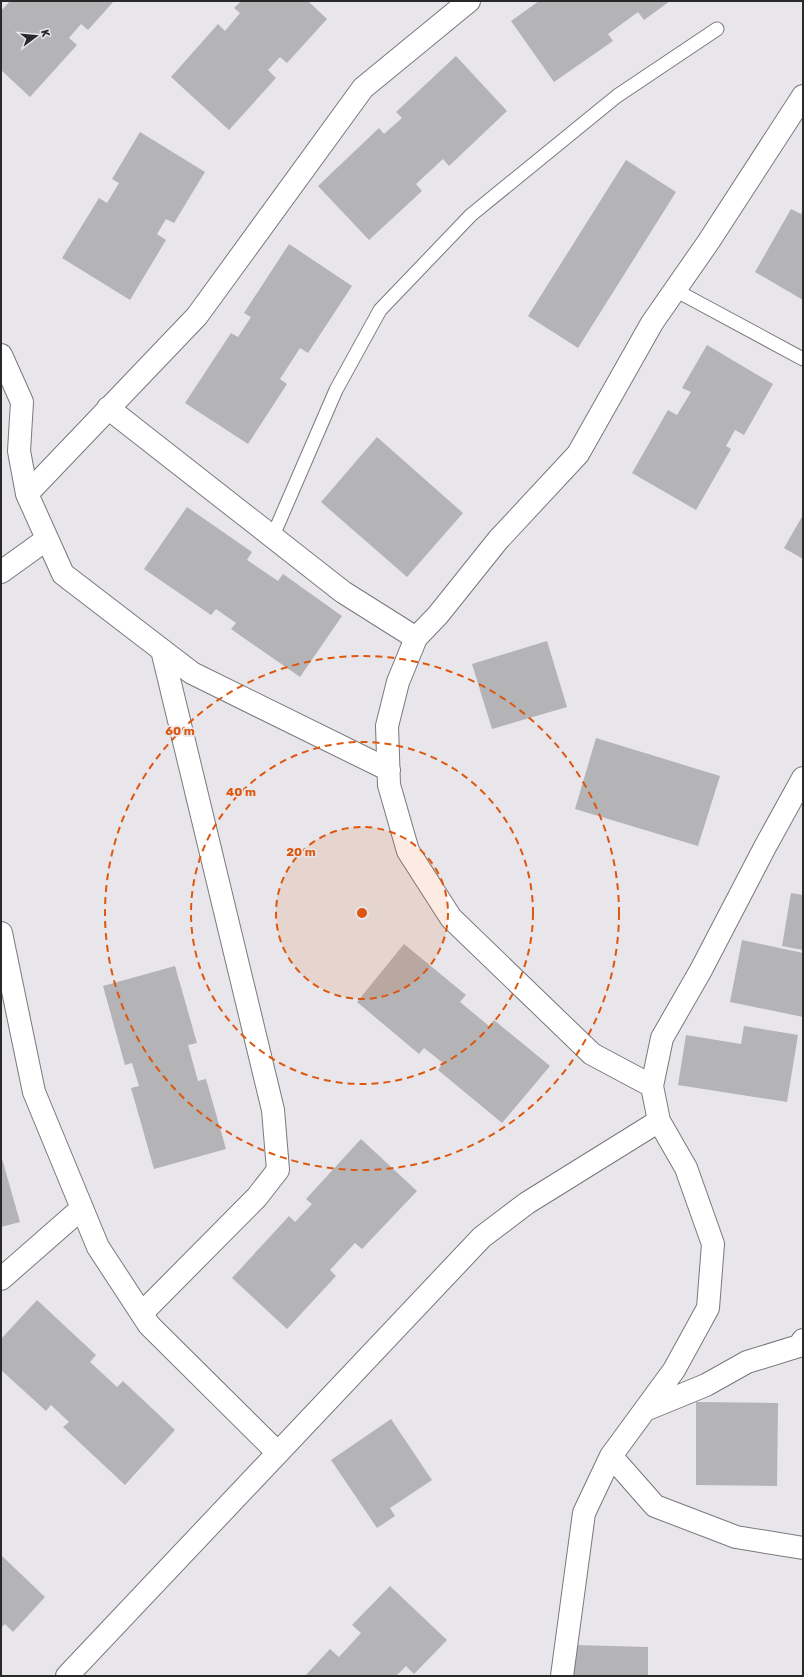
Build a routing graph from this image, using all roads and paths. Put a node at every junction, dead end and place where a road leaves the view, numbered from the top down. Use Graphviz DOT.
graph roads {
  1 [pos="469,1"];
  2 [pos="717,29"];
  3 [pos="803,96"];
  4 [pos="675,290"];
  5 [pos="1,355"];
  6 [pos="803,359"];
  7 [pos="108,408"];
  8 [pos="27,494"];
  9 [pos="272,538"];
  10 [pos="47,539"];
  11 [pos="1,572"];
  12 [pos="416,638"];
  13 [pos="162,650"];
  14 [pos="388,770"];
  15 [pos="803,778"];
  16 [pos="1,932"];
  17 [pos="652,1086"];
  18 [pos="659,1121"];
  19 [pos="82,1208"];
  20 [pos="1,1279"];
  21 [pos="142,1313"];
  22 [pos="803,1340"];
  23 [pos="644,1410"];
  24 [pos="278,1453"];
  25 [pos="610,1456"];
  26 [pos="803,1548"];
  27 [pos="67,1676"];
  28 [pos="562,1676"];
  1 -- 7 [label="street"];
  2 -- 9 [label="lane"];
  3 -- 4 [label="street"];
  4 -- 6 [label="lane"];
  4 -- 12 [label="street"];
  5 -- 8 [label="street"];
  7 -- 8 [label="street"];
  7 -- 9 [label="street"];
  8 -- 10 [label="street"];
  9 -- 12 [label="street"];
  10 -- 11 [label="street"];
  10 -- 13 [label="street"];
  12 -- 14 [label="street"];
  13 -- 14 [label="street"];
  13 -- 21 [label="street"];
  14 -- 17 [label="street"];
  15 -- 17 [label="street"];
  16 -- 19 [label="street"];
  17 -- 18 [label="street"];
  18 -- 23 [label="street"];
  18 -- 24 [label="street"];
  19 -- 20 [label="street"];
  19 -- 21 [label="street"];
  21 -- 24 [label="street"];
  22 -- 23 [label="street"];
  23 -- 25 [label="street"];
  24 -- 27 [label="street"];
  25 -- 26 [label="street"];
  25 -- 28 [label="street"];
}
